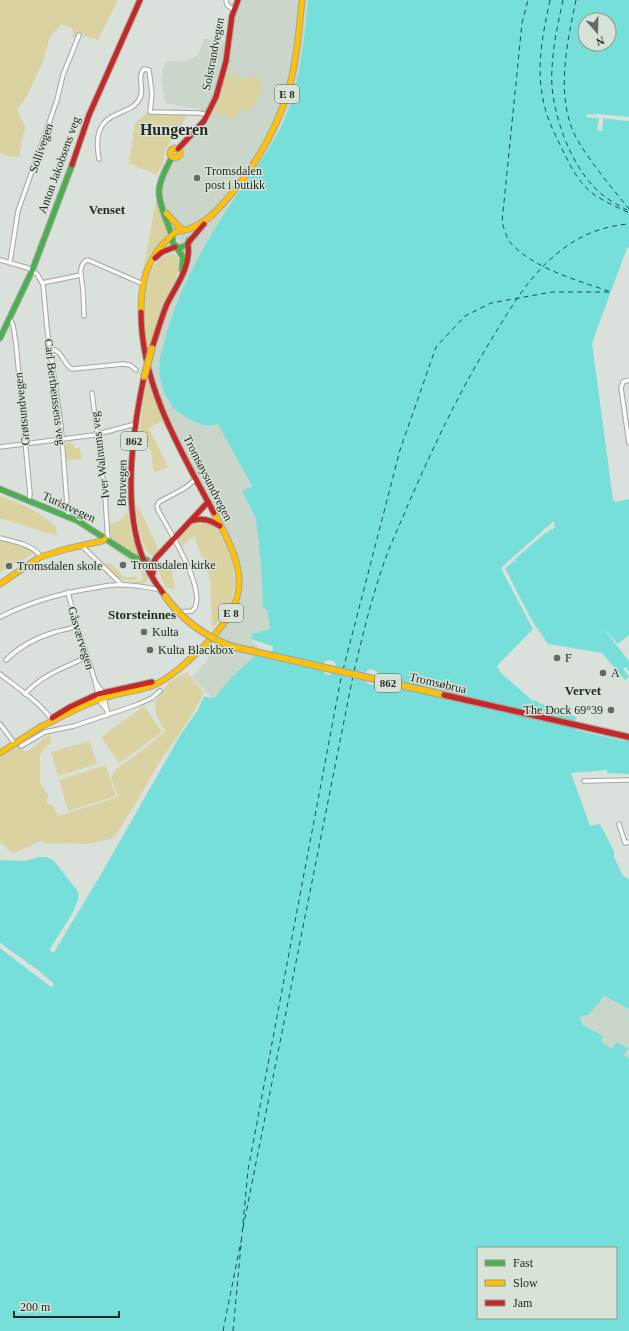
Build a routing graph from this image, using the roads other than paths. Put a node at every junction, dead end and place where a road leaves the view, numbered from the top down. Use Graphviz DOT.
graph roads {
  1 [pos="140,0"];
  2 [pos="226,0"];
  3 [pos="238,0"];
  4 [pos="302,0"];
  5 [pos="234,10"];
  6 [pos="79,35"];
  7 [pos="208,115"];
  8 [pos="99,159"];
  9 [pos="165,212"];
  10 [pos="212,215"];
  11 [pos="183,231"];
  12 [pos="172,236"];
  13 [pos="188,243"];
  14 [pos="176,247"];
  15 [pos="0,260"];
  16 [pos="151,261"];
  17 [pos="10,262"];
  18 [pos="32,271"];
  19 [pos="182,272"];
  20 [pos="81,275"];
  21 [pos="42,283"];
  22 [pos="143,284"];
  23 [pos="84,316"];
  24 [pos="10,319"];
  25 [pos="0,338"];
  26 [pos="50,350"];
  27 [pos="136,370"];
  28 [pos="627,380"];
  29 [pos="92,393"];
  30 [pos="628,423"];
  31 [pos="132,426"];
  32 [pos="97,434"];
  33 [pos="62,439"];
  34 [pos="629,443"];
  35 [pos="25,444"];
  36 [pos="0,447"];
  37 [pos="196,479"];
  38 [pos="0,489"];
  39 [pos="29,500"];
  40 [pos="208,502"];
  41 [pos="68,517"];
  42 [pos="186,524"];
  43 [pos="220,526"];
  44 [pos="0,538"];
  45 [pos="174,538"];
  46 [pos="106,540"];
  47 [pos="82,546"];
  48 [pos="41,557"];
  49 [pos="146,561"];
  50 [pos="153,576"];
  51 [pos="0,584"];
  52 [pos="122,585"];
  53 [pos="144,587"];
  54 [pos="160,590"];
  55 [pos="68,592"];
  56 [pos="165,596"];
  57 [pos="162,616"];
  58 [pos="0,618"];
  59 [pos="77,626"];
  60 [pos="87,657"];
  61 [pos="6,660"];
  62 [pos="0,674"];
  63 [pos="160,691"];
  64 [pos="25,694"];
  65 [pos="101,696"];
  66 [pos="108,714"];
  67 [pos="51,718"];
  68 [pos="0,724"];
  69 [pos="629,737"];
  70 [pos="15,744"];
  71 [pos="21,746"];
  72 [pos="0,753"];
  73 [pos="629,780"];
  74 [pos="584,781"];
  75 [pos="619,824"];
  76 [pos="629,842"];
  1 -- 18 [label="main road, Anton Jakobsens veg"];
  2 -- 5 [label="street"];
  3 -- 5 [label="main road, Solstrandvegen"];
  4 -- 10 [label="main road, E 8"];
  5 -- 7 [label="main road, Solstrandvegen"];
  6 -- 17 [label="street, Sollivegen"];
  7 -- 8 [label="street"];
  7 -- 9 [label="main road, Solstrandvegen"];
  9 -- 11 [label="main road"];
  9 -- 12 [label="main road"];
  10 -- 11 [label="main road, E 8"];
  10 -- 13 [label="main road, E 8"];
  11 -- 12 [label="main road, E 8"];
  11 -- 13 [label="main road"];
  12 -- 14 [label="main road"];
  12 -- 16 [label="main road, Tromsøysundvegen / E 8"];
  13 -- 14 [label="main road, E 8"];
  13 -- 19 [label="main road, 862"];
  14 -- 16 [label="main road, E 8"];
  14 -- 19 [label="main road, 862"];
  15 -- 17 [label="street"];
  16 -- 22 [label="main road, Tromsøysundvegen / E 8"];
  17 -- 18 [label="street"];
  18 -- 21 [label="street"];
  18 -- 24 [label="main road, Anton Jakobsens veg"];
  19 -- 49 [label="main road, Bruvegen / 862, bridge"];
  20 -- 21 [label="street"];
  20 -- 22 [label="street"];
  20 -- 23 [label="street"];
  21 -- 26 [label="street, Carl Bertheussens veg"];
  22 -- 37 [label="main road, Tromsøysundvegen / E 8"];
  24 -- 25 [label="main road, Anton Jakobsens veg"];
  24 -- 35 [label="street, Grøtsundvegen"];
  26 -- 27 [label="street"];
  26 -- 33 [label="street, Carl Bertheussens veg"];
  28 -- 30 [label="street"];
  29 -- 32 [label="street, Iver Walnums veg"];
  30 -- 34 [label="street"];
  31 -- 32 [label="street"];
  32 -- 33 [label="street"];
  32 -- 46 [label="street, Iver Walnums veg"];
  33 -- 35 [label="street"];
  33 -- 41 [label="street, Carl Bertheussens veg"];
  35 -- 36 [label="street"];
  35 -- 39 [label="street, Grøtsundvegen"];
  37 -- 40 [label="main road, Tromsøysundvegen / E 8"];
  37 -- 45 [label="street"];
  38 -- 39 [label="main road, Turistvegen"];
  39 -- 41 [label="main road, Turistvegen"];
  40 -- 42 [label="main road"];
  40 -- 43 [label="main road, Tromsøysundvegen / E 8"];
  41 -- 46 [label="main road, Turistvegen"];
  42 -- 43 [label="main road"];
  42 -- 45 [label="main road"];
  43 -- 65 [label="main road, Tromsøysundvegen / E 8"];
  44 -- 48 [label="street"];
  45 -- 50 [label="main road"];
  45 -- 57 [label="street"];
  46 -- 47 [label="main road"];
  46 -- 49 [label="main road, Turistvegen"];
  47 -- 48 [label="main road"];
  47 -- 52 [label="street"];
  48 -- 51 [label="main road"];
  49 -- 50 [label="main road, Bruvegen / 862"];
  50 -- 53 [label="street"];
  50 -- 54 [label="main road, Bruvegen / 862"];
  52 -- 53 [label="street"];
  52 -- 55 [label="street"];
  53 -- 54 [label="street"];
  54 -- 56 [label="main road, Bruvegen / 862"];
  55 -- 58 [label="street"];
  55 -- 59 [label="street, Gåsværvegen"];
  56 -- 69 [label="main road, Tromsøbrua / 862, bridge"];
  59 -- 60 [label="street, Gåsværvegen"];
  59 -- 61 [label="street"];
  60 -- 64 [label="street"];
  60 -- 65 [label="street, Gåsværvegen"];
  62 -- 64 [label="street"];
  63 -- 66 [label="street"];
  64 -- 67 [label="street"];
  65 -- 66 [label="street, Gåsværvegen"];
  65 -- 67 [label="main road, Tromsøysundvegen / E 8"];
  66 -- 71 [label="street"];
  67 -- 70 [label="main road, Tromsøysundvegen / E 8"];
  68 -- 70 [label="street"];
  70 -- 72 [label="main road, Tromsøysundvegen / E 8"];
  73 -- 74 [label="street"];
  75 -- 76 [label="street"];
}
